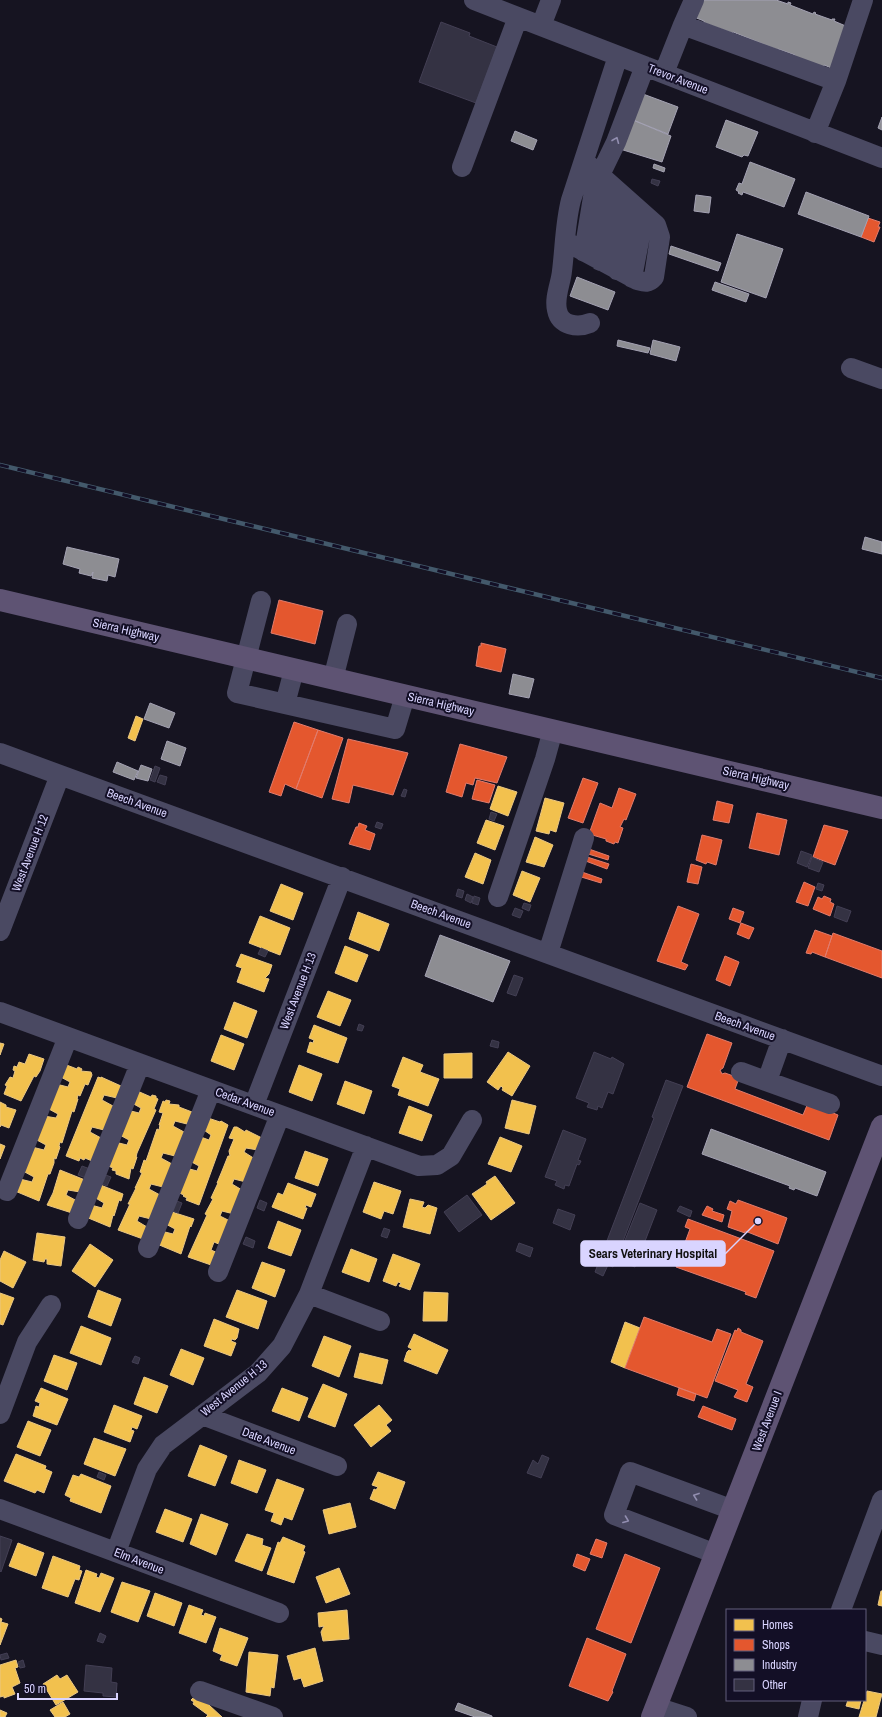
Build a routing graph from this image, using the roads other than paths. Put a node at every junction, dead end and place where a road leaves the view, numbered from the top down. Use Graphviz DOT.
graph roads {
  1 [pos="474,0"];
  2 [pos="551,0"];
  3 [pos="694,0"];
  4 [pos="863,0"];
  5 [pos="518,17"];
  6 [pos="683,25"];
  7 [pos="541,26"];
  8 [pos="618,56"];
  9 [pos="645,66"];
  10 [pos="664,73"];
  11 [pos="836,81"];
  12 [pos="815,133"];
  13 [pos="882,158"];
  14 [pos="584,161"];
  15 [pos="462,167"];
  16 [pos="613,188"];
  17 [pos="565,241"];
  18 [pos="608,265"];
  19 [pos="590,322"];
  20 [pos="851,368"];
  21 [pos="882,379"];
  22 [pos="0,600"];
  23 [pos="261,601"];
  24 [pos="346,624"];
  25 [pos="245,658"];
  26 [pos="294,670"];
  27 [pos="333,679"];
  28 [pos="405,696"];
  29 [pos="285,704"];
  30 [pos="553,730"];
  31 [pos="0,753"];
  32 [pos="60,775"];
  33 [pos="882,808"];
  34 [pos="584,838"];
  35 [pos="342,877"];
  36 [pos="498,897"];
  37 [pos="0,931"];
  38 [pos="548,953"];
  39 [pos="0,1012"];
  40 [pos="68,1037"];
  41 [pos="782,1039"];
  42 [pos="140,1064"];
  43 [pos="741,1072"];
  44 [pos="882,1076"];
  45 [pos="767,1081"];
  46 [pos="211,1090"];
  47 [pos="830,1104"];
  48 [pos="254,1105"];
  49 [pos="280,1115"];
  50 [pos="472,1120"];
  51 [pos="882,1126"];
  52 [pos="366,1146"];
  53 [pos="7,1191"];
  54 [pos="78,1219"];
  55 [pos="148,1248"];
  56 [pos="218,1272"];
  57 [pos="309,1294"];
  58 [pos="51,1305"];
  59 [pos="380,1321"];
  60 [pos="0,1414"];
  61 [pos="202,1415"];
  62 [pos="337,1466"];
  63 [pos="882,1500"];
  64 [pos="0,1509"];
  65 [pos="733,1510"];
  66 [pos="877,1525"];
  67 [pos="116,1552"];
  68 [pos="716,1554"];
  69 [pos="840,1609"];
  70 [pos="279,1613"];
  71 [pos="866,1641"];
  72 [pos="882,1645"];
  73 [pos="200,1690"];
  74 [pos="812,1701"];
  75 [pos="236,1711"];
  76 [pos="654,1712"];
  77 [pos="273,1717"];
  78 [pos="687,1717"];
  79 [pos="808,1717"];
  1 -- 5 [label="street, Trevor Avenue"];
  2 -- 7 [label="street"];
  3 -- 6 [label="street"];
  4 -- 11 [label="street"];
  5 -- 7 [label="street, Trevor Avenue"];
  5 -- 15 [label="street"];
  6 -- 10 [label="street"];
  6 -- 11 [label="street"];
  7 -- 8 [label="street, Trevor Avenue"];
  8 -- 9 [label="street, Trevor Avenue"];
  8 -- 14 [label="street"];
  9 -- 10 [label="street, Trevor Avenue"];
  16 -- 9 [label="street, one-way"];
  10 -- 12 [label="street, Trevor Avenue"];
  11 -- 12 [label="street"];
  12 -- 13 [label="street, Trevor Avenue"];
  14 -- 16 [label="street"];
  14 -- 17 [label="street"];
  16 -- 18 [label="street"];
  16 -- 18 [label="street"];
  16 -- 18 [label="street"];
  17 -- 18 [label="street"];
  17 -- 19 [label="street"];
  20 -- 21 [label="street"];
  22 -- 25 [label="main road, Sierra Highway"];
  23 -- 25 [label="street"];
  24 -- 27 [label="street"];
  25 -- 26 [label="main road, Sierra Highway"];
  25 -- 29 [label="street"];
  26 -- 27 [label="main road, Sierra Highway"];
  26 -- 29 [label="street"];
  27 -- 28 [label="main road, Sierra Highway"];
  28 -- 29 [label="street"];
  28 -- 30 [label="main road, Sierra Highway"];
  30 -- 33 [label="main road, Sierra Highway"];
  30 -- 36 [label="street"];
  31 -- 32 [label="street, Beech Avenue"];
  32 -- 35 [label="street, Beech Avenue"];
  32 -- 37 [label="street, West Avenue H 12"];
  34 -- 38 [label="street"];
  35 -- 38 [label="street, Beech Avenue"];
  35 -- 48 [label="street, West Avenue H 13"];
  38 -- 41 [label="street, Beech Avenue"];
  39 -- 40 [label="street, Cedar Avenue"];
  40 -- 42 [label="street, Cedar Avenue"];
  40 -- 53 [label="street"];
  41 -- 44 [label="street, Beech Avenue"];
  41 -- 45 [label="street"];
  42 -- 46 [label="street, Cedar Avenue"];
  42 -- 54 [label="street"];
  43 -- 45 [label="street"];
  45 -- 47 [label="street"];
  46 -- 48 [label="street, Cedar Avenue"];
  46 -- 55 [label="street"];
  48 -- 49 [label="street, Cedar Avenue"];
  49 -- 52 [label="street, Cedar Avenue"];
  49 -- 56 [label="street"];
  50 -- 52 [label="street, Cedar Avenue"];
  51 -- 65 [label="main road, West Avenue I"];
  52 -- 57 [label="street, West Avenue H 13"];
  57 -- 59 [label="street"];
  57 -- 61 [label="street, West Avenue H 13"];
  58 -- 60 [label="street"];
  61 -- 62 [label="street, Date Avenue"];
  61 -- 67 [label="street, West Avenue H 13"];
  63 -- 66 [label="street"];
  64 -- 67 [label="street, Elm Avenue"];
  65 -- 68 [label="main road, West Avenue I"];
  65 -- 68 [label="street, one-way"];
  66 -- 69 [label="street"];
  67 -- 70 [label="street, Elm Avenue"];
  68 -- 76 [label="main road, West Avenue I"];
  71 -- 72 [label="street"];
  73 -- 75 [label="street"];
  74 -- 79 [label="street"];
  75 -- 77 [label="street"];
  76 -- 78 [label="street"];
}
